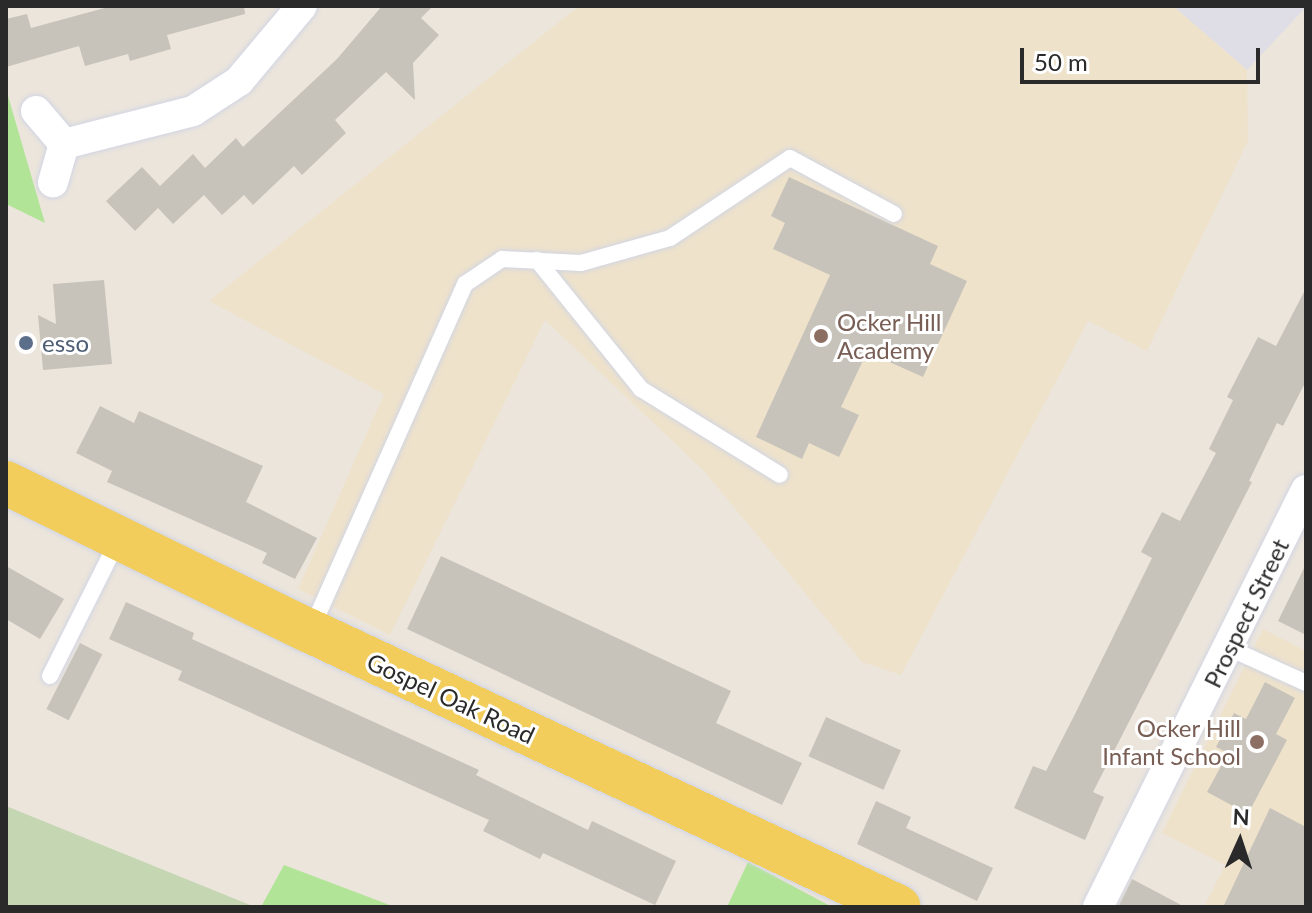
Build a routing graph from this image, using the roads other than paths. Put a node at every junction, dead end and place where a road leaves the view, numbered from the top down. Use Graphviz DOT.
graph roads {
  1 [pos="302,6"];
  2 [pos="36,111"];
  3 [pos="64,144"];
  4 [pos="53,182"];
  5 [pos="894,214"];
  6 [pos="537,260"];
  7 [pos="780,475"];
  8 [pos="6,483"];
  9 [pos="1306,490"];
  10 [pos="119,538"];
  11 [pos="310,631"];
  12 [pos="1229,648"];
  13 [pos="50,676"];
  14 [pos="1306,683"];
  15 [pos="899,907"];
  16 [pos="1098,907"];
  1 -- 3 [label="street"];
  2 -- 3 [label="street"];
  3 -- 4 [label="street"];
  5 -- 6 [label="lane"];
  6 -- 7 [label="lane"];
  6 -- 11 [label="lane"];
  8 -- 10 [label="main road, Gospel Oak Road"];
  9 -- 12 [label="street, Prospect Street"];
  10 -- 11 [label="main road, Gospel Oak Road"];
  10 -- 13 [label="lane"];
  11 -- 15 [label="main road, Gospel Oak Road"];
  12 -- 14 [label="lane"];
  12 -- 16 [label="street, Prospect Street"];
}
